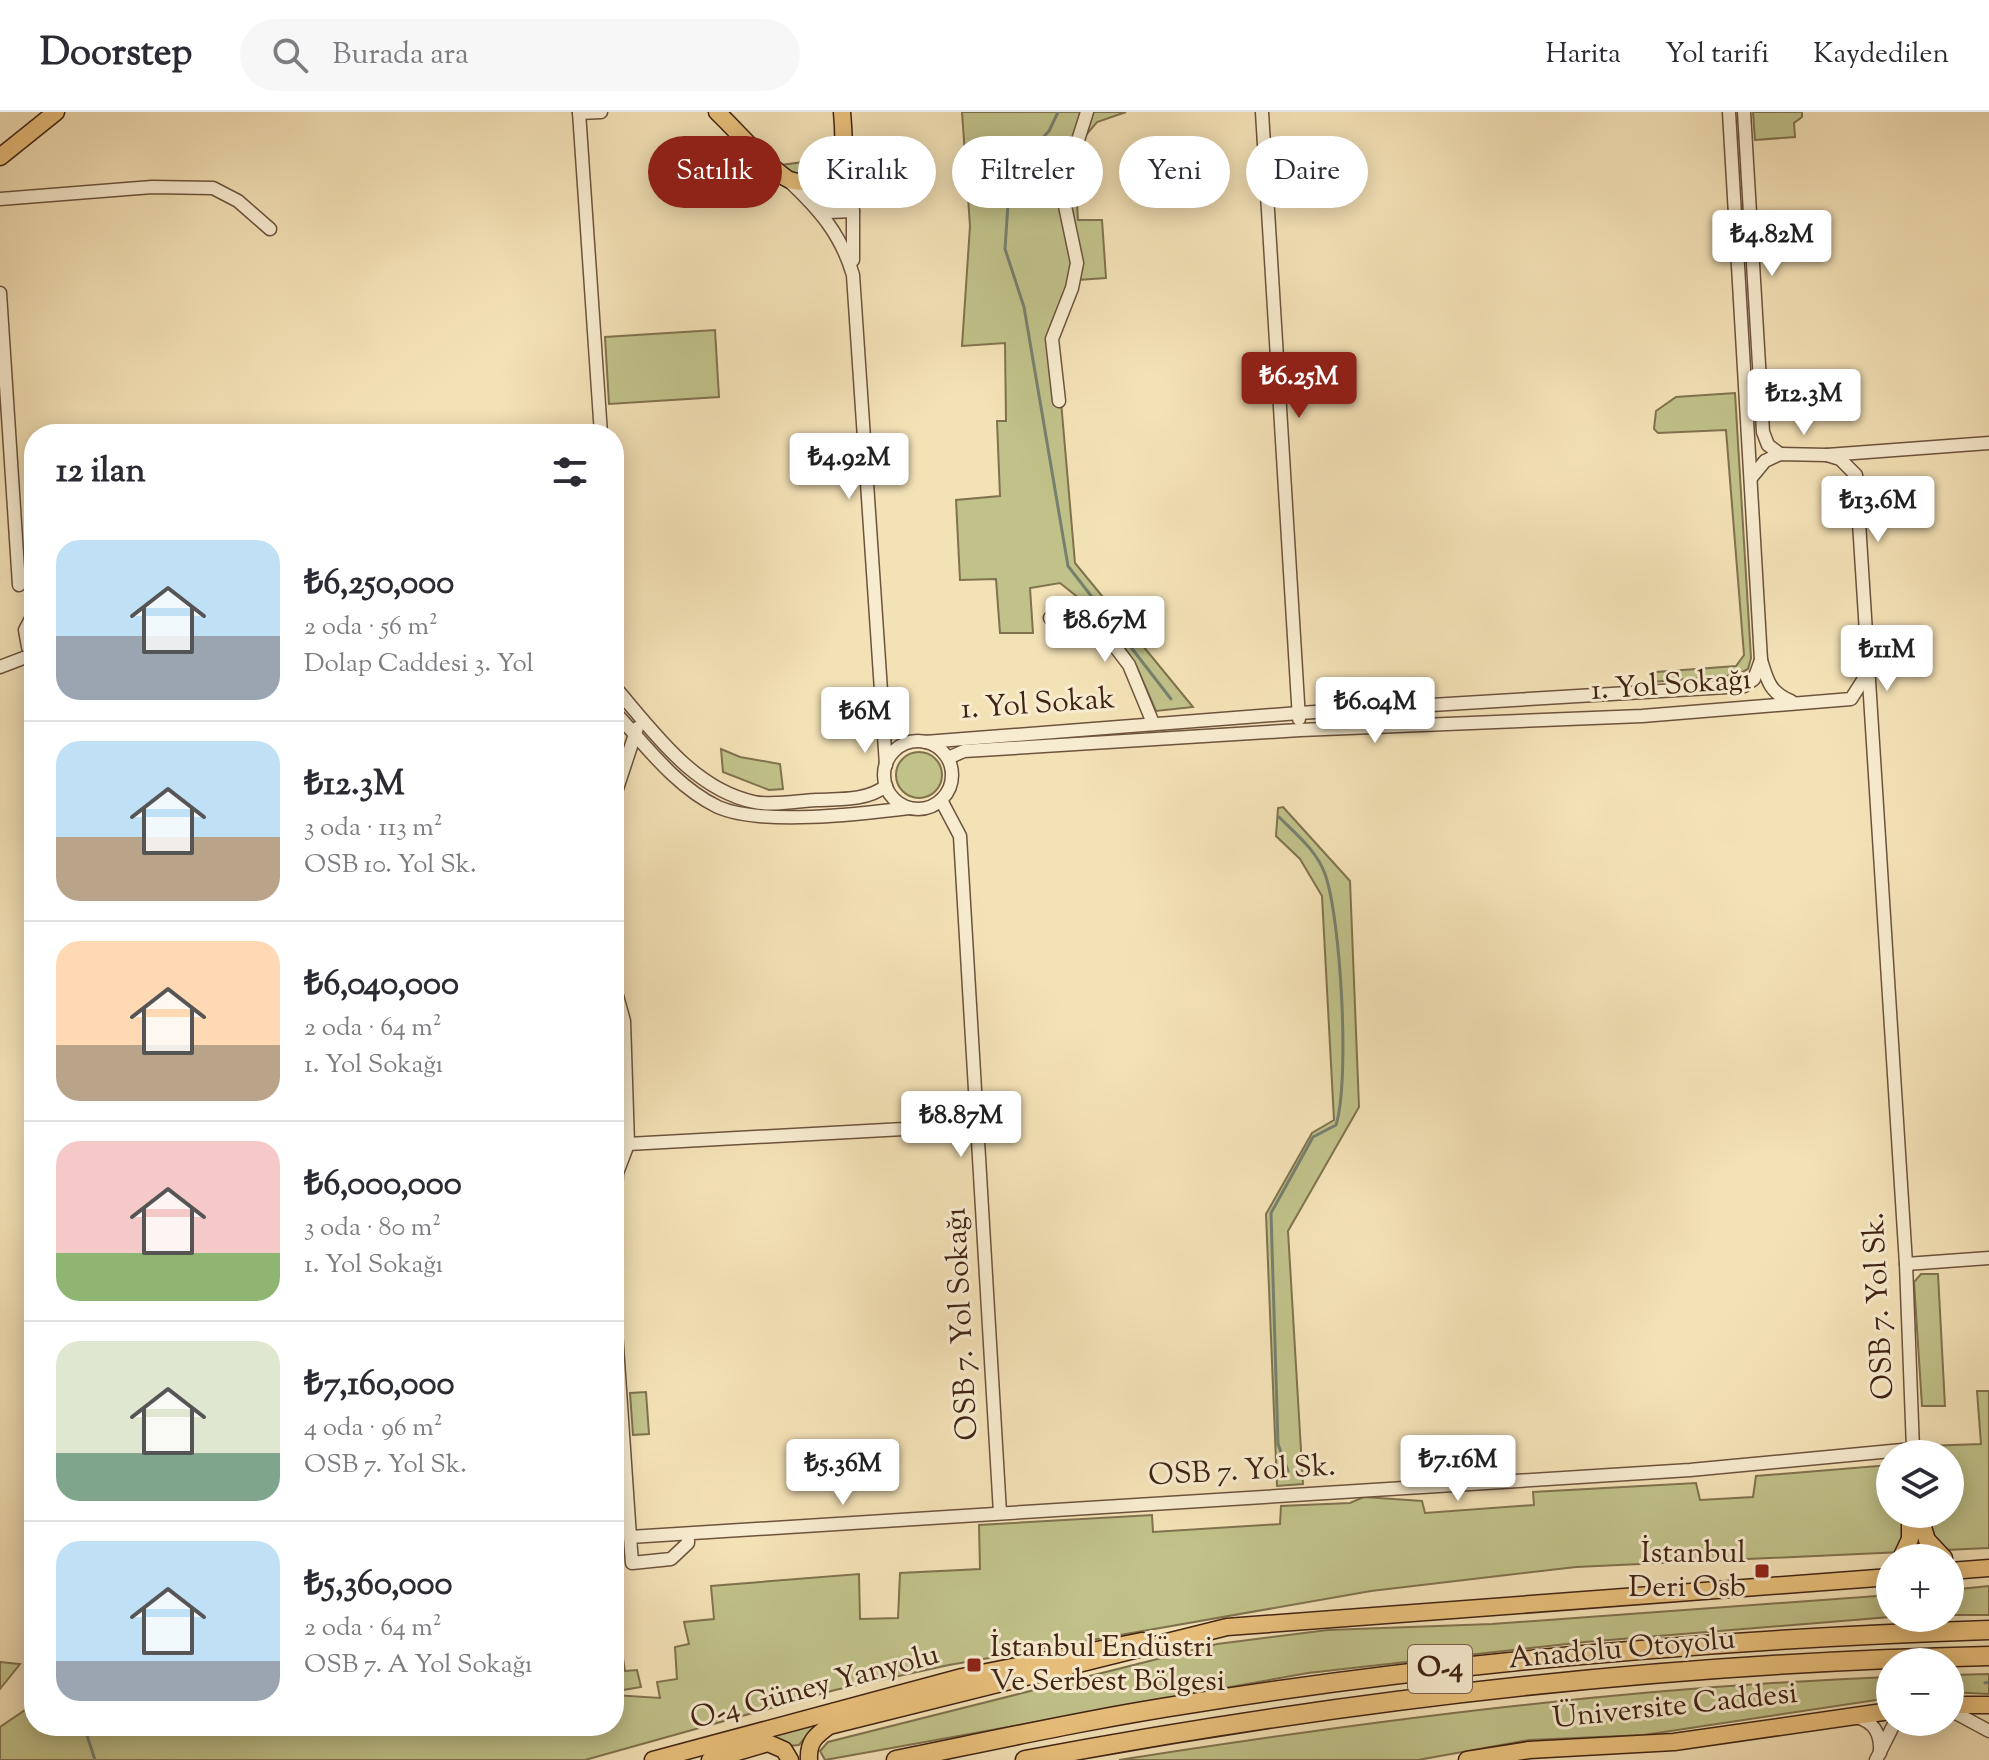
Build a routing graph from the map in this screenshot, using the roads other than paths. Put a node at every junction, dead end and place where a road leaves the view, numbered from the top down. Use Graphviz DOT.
graph roads {
  1 [pos="56,112"];
  2 [pos="601,112"];
  3 [pos="717,112"];
  4 [pos="842,112"];
  5 [pos="1087,112"];
  6 [pos="1262,112"];
  7 [pos="1729,112"];
  8 [pos="1744,112"];
  9 [pos="579,113"];
  10 [pos="844,136"];
  11 [pos="0,157"];
  12 [pos="788,180"];
  13 [pos="798,181"];
  14 [pos="798,189"];
  15 [pos="0,199"];
  16 [pos="817,208"];
  17 [pos="820,208"];
  18 [pos="853,208"];
  19 [pos="853,211"];
  20 [pos="270,229"];
  21 [pos="853,275"];
  22 [pos="0,293"];
  23 [pos="1754,388"];
  24 [pos="1059,401"];
  25 [pos="600,424"];
  26 [pos="1989,443"];
  27 [pos="1885,450"];
  28 [pos="1780,454"];
  29 [pos="1827,455"];
  30 [pos="1856,475"];
  31 [pos="1751,478"];
  32 [pos="19,585"];
  33 [pos="1050,618"];
  34 [pos="24,658"];
  35 [pos="1761,660"];
  36 [pos="0,667"];
  37 [pos="1867,673"];
  38 [pos="1851,699"];
  39 [pos="624,700"];
  40 [pos="1794,702"];
  41 [pos="1299,713"];
  42 [pos="1871,715"];
  43 [pos="641,718"];
  44 [pos="624,722"];
  45 [pos="1153,723"];
  46 [pos="881,725"];
  47 [pos="1300,730"];
  48 [pos="634,733"];
  49 [pos="925,742"];
  50 [pos="900,747"];
  51 [pos="948,758"];
  52 [pos="886,765"];
  53 [pos="624,766"];
  54 [pos="886,786"];
  55 [pos="941,800"];
  56 [pos="909,808"];
  57 [pos="624,1021"];
  58 [pos="977,1125"];
  59 [pos="628,1144"];
  60 [pos="624,1155"];
  61 [pos="1989,1258"];
  62 [pos="1906,1264"];
  63 [pos="1913,1440"];
  64 [pos="624,1449"];
  65 [pos="1876,1455"];
  66 [pos="1000,1513"];
  67 [pos="688,1534"];
  68 [pos="630,1537"];
  69 [pos="1876,1573"];
  70 [pos="1876,1578"];
  71 [pos="1862,1579"];
  72 [pos="1227,1627"];
  73 [pos="1989,1630"];
  74 [pos="1989,1656"];
  75 [pos="1989,1705"];
  76 [pos="1964,1707"];
  77 [pos="1876,1712"];
  78 [pos="1843,1716"];
  79 [pos="1964,1716"];
  80 [pos="1989,1731"];
  81 [pos="1888,1736"];
  82 [pos="808,1754"];
  83 [pos="787,1755"];
  84 [pos="1878,1756"];
  85 [pos="653,1760"];
  86 [pos="710,1760"];
  87 [pos="896,1760"];
  88 [pos="1025,1760"];
  89 [pos="1467,1760"];
  1 -- 11 [label="main road"];
  2 -- 9 [label="street"];
  3 -- 12 [label="main road"];
  4 -- 10 [label="main road"];
  5 -- 24 [label="street"];
  6 -- 41 [label="street"];
  7 -- 23 [label="street, 1. Yol Sokağı"];
  8 -- 23 [label="street"];
  9 -- 25 [label="street"];
  12 -- 13 [label="main road"];
  12 -- 14 [label="street"];
  15 -- 20 [label="street"];
  16 -- 21 [label="street"];
  17 -- 19 [label="street"];
  18 -- 19 [label="street"];
  19 -- 21 [label="street"];
  21 -- 46 [label="street"];
  22 -- 32 [label="street"];
  23 -- 28 [label="street"];
  23 -- 31 [label="street, 1. Yol Sokağı"];
  26 -- 27 [label="street"];
  27 -- 29 [label="street"];
  27 -- 30 [label="street"];
  28 -- 29 [label="street"];
  28 -- 31 [label="street"];
  29 -- 30 [label="street"];
  30 -- 37 [label="street, OSB 7. Yol Sk."];
  31 -- 35 [label="street, 1. Yol Sokağı"];
  33 -- 45 [label="street"];
  34 -- 36 [label="street"];
  35 -- 40 [label="street, 1. Yol Sokağı"];
  35 -- 41 [label="street, 1. Yol Sokak"];
  37 -- 38 [label="street"];
  37 -- 42 [label="street, OSB 7. Yol Sk."];
  38 -- 40 [label="street"];
  38 -- 42 [label="street"];
  39 -- 43 [label="street"];
  40 -- 47 [label="street, 1. Yol Sokağı"];
  41 -- 45 [label="street, 1. Yol Sokak"];
  41 -- 47 [label="street"];
  42 -- 62 [label="street, OSB 7. Yol Sk."];
  43 -- 48 [label="street"];
  43 -- 54 [label="street"];
  44 -- 48 [label="street"];
  45 -- 49 [label="street, 1. Yol Sokak"];
  46 -- 50 [label="street"];
  46 -- 52 [label="street"];
  47 -- 51 [label="street, 1. Yol Sokağı"];
  48 -- 53 [label="street"];
  48 -- 56 [label="street"];
  49 -- 50 [label="street"];
  49 -- 51 [label="street"];
  50 -- 52 [label="street"];
  51 -- 55 [label="street"];
  52 -- 54 [label="street"];
  54 -- 56 [label="street"];
  55 -- 56 [label="street"];
  55 -- 58 [label="street, OSB 7. Yol Sokağı"];
  57 -- 59 [label="street"];
  58 -- 59 [label="street"];
  58 -- 66 [label="street, OSB 7. Yol Sokağı"];
  59 -- 60 [label="street"];
  61 -- 62 [label="street"];
  62 -- 63 [label="street, OSB 7. Yol Sk."];
  64 -- 68 [label="street"];
  65 -- 66 [label="street, OSB 7. Yol Sk."];
  66 -- 67 [label="street, OSB 7. Yol Sk."];
  67 -- 68 [label="street, OSB 7. Yol Sk."];
  67 -- 68 [label="street"];
  69 -- 71 [label="main road"];
  70 -- 71 [label="main road"];
  71 -- 72 [label="main road"];
  72 -- 82 [label="main road"];
  72 -- 85 [label="main road, O-4 Güney Yanyolu"];
  73 -- 87 [label="highway, Anadolu Otoyolu / O-4"];
  74 -- 88 [label="highway, Anadolu Otoyolu / O-4"];
  75 -- 76 [label="main road"];
  77 -- 78 [label="main road, Üniversite Caddesi"];
  78 -- 84 [label="street"];
  78 -- 89 [label="main road, Üniversite Caddesi"];
  79 -- 80 [label="street"];
  81 -- 84 [label="street"];
  83 -- 86 [label="main road"];
}
